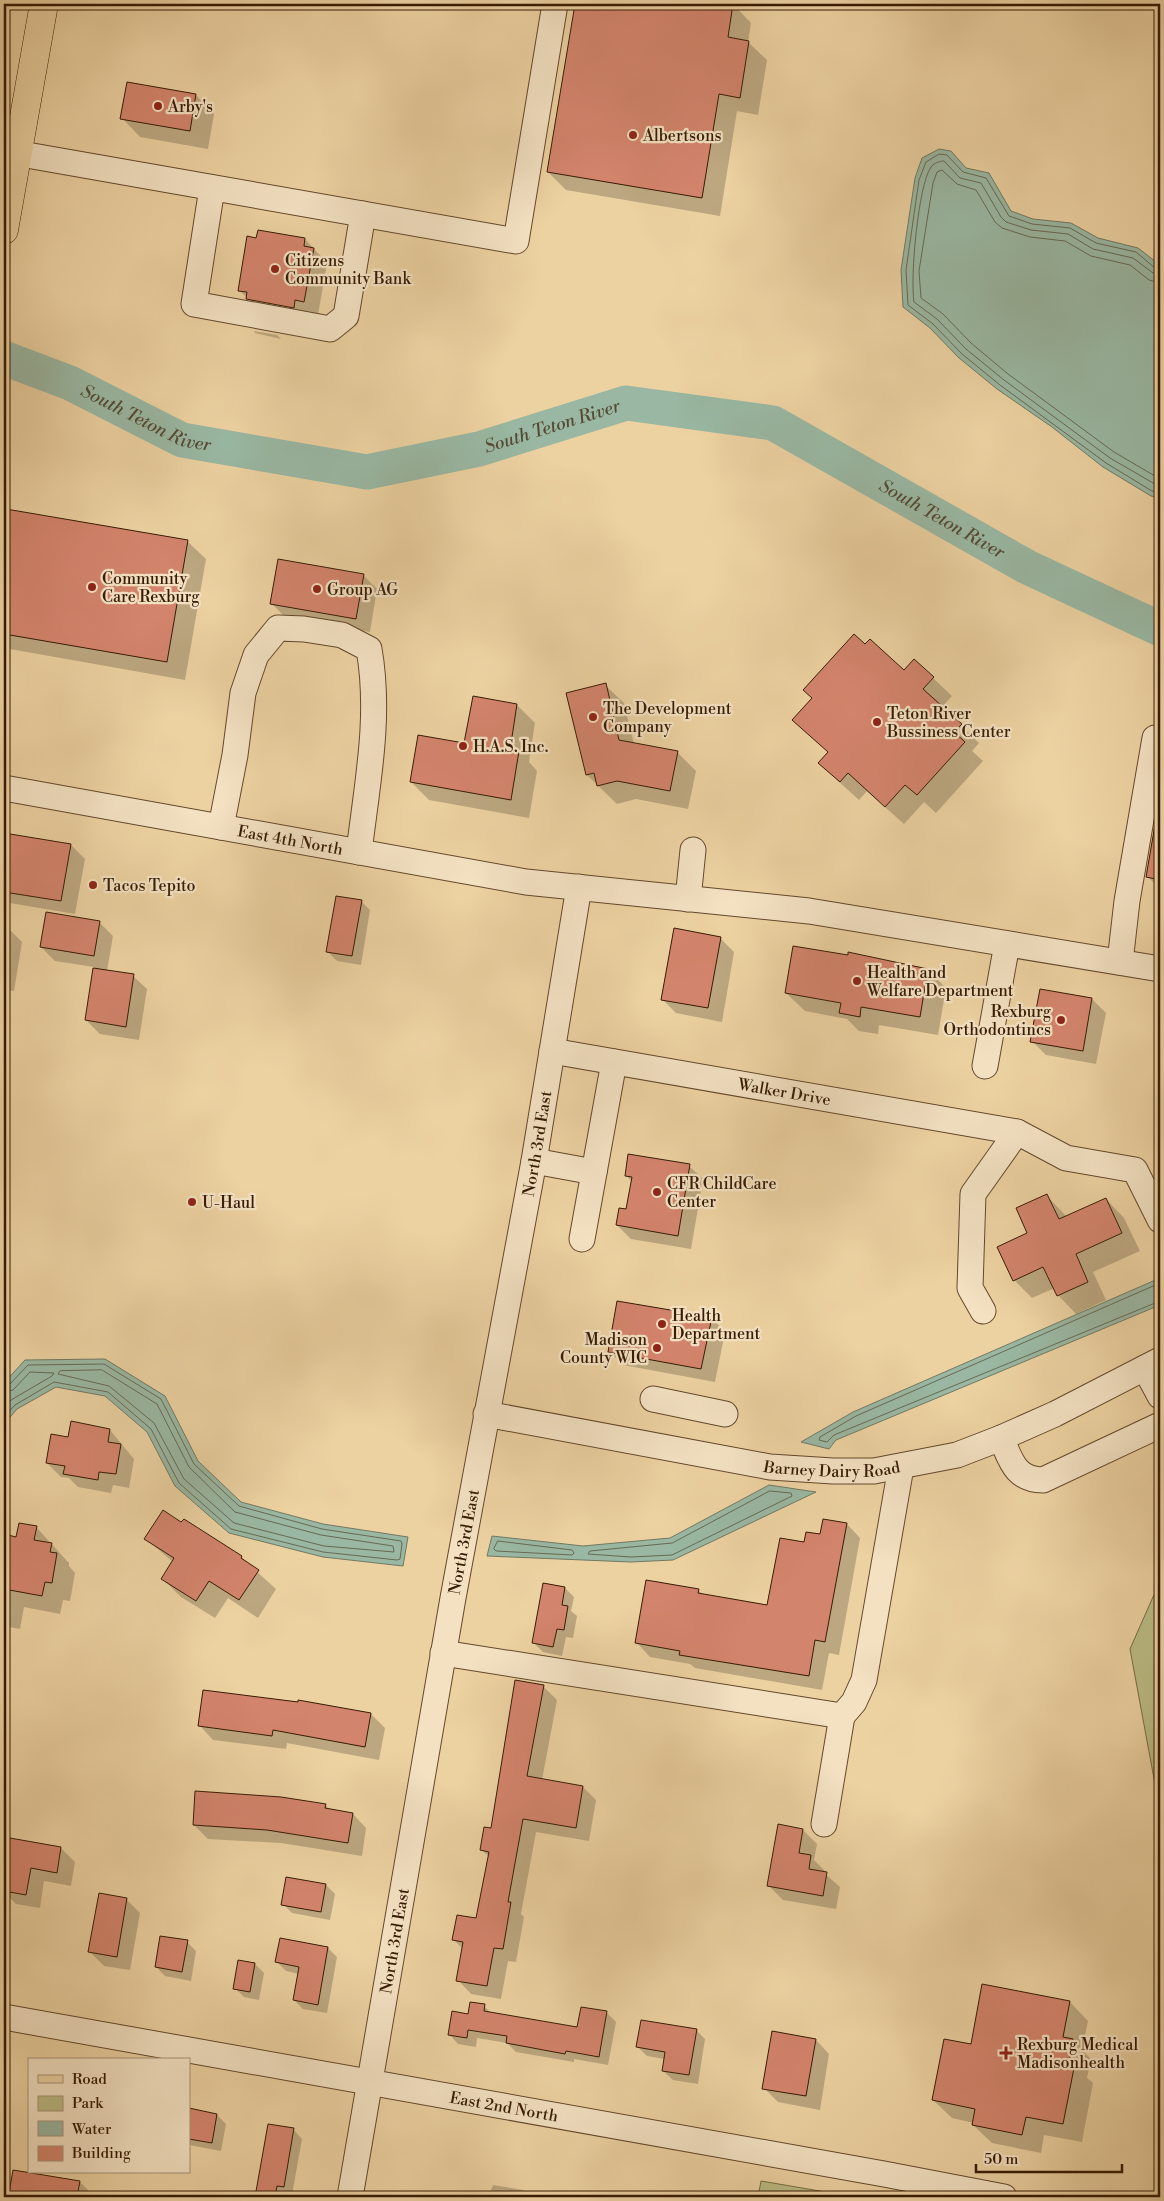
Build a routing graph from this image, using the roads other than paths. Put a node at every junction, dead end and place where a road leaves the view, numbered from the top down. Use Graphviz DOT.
graph roads {
  1 [pos="44,4"];
  2 [pos="555,4"];
  3 [pos="10,153"];
  4 [pos="212,188"];
  5 [pos="363,214"];
  6 [pos="4,230"];
  7 [pos="1160,739"];
  8 [pos="4,788"];
  9 [pos="220,827"];
  10 [pos="693,850"];
  11 [pos="359,852"];
  12 [pos="579,887"];
  13 [pos="688,899"];
  14 [pos="1007,944"];
  15 [pos="1120,962"];
  16 [pos="1160,969"];
  17 [pos="552,1052"];
  18 [pos="614,1062"];
  19 [pos="985,1066"];
  20 [pos="1018,1132"];
  21 [pos="534,1161"];
  22 [pos="594,1172"];
  23 [pos="1160,1220"];
  24 [pos="582,1238"];
  25 [pos="983,1311"];
  26 [pos="1152,1364"];
  27 [pos="1160,1396"];
  28 [pos="653,1399"];
  29 [pos="486,1414"];
  30 [pos="725,1414"];
  31 [pos="1160,1425"];
  32 [pos="1001,1438"];
  33 [pos="901,1467"];
  34 [pos="443,1653"];
  35 [pos="842,1716"];
  36 [pos="824,1824"];
  37 [pos="4,2017"];
  38 [pos="369,2083"];
  39 [pos="350,2197"];
  40 [pos="1004,2197"];
  1 -- 3 [label="main road"];
  2 -- 5 [label="street"];
  3 -- 4 [label="street"];
  3 -- 6 [label="main road"];
  4 -- 5 [label="street"];
  4 -- 5 [label="street"];
  7 -- 15 [label="street"];
  8 -- 9 [label="street, East 4th North"];
  9 -- 11 [label="street, East 4th North"];
  9 -- 11 [label="street"];
  10 -- 13 [label="street"];
  11 -- 12 [label="street, East 4th North"];
  12 -- 13 [label="street, East 4th North"];
  12 -- 17 [label="street, North 3rd East"];
  13 -- 14 [label="street, East 4th North"];
  14 -- 15 [label="street, East 4th North"];
  14 -- 19 [label="street"];
  15 -- 16 [label="street, East 4th North"];
  17 -- 18 [label="street, Walker Drive"];
  17 -- 21 [label="street, North 3rd East"];
  18 -- 20 [label="street, Walker Drive"];
  18 -- 22 [label="street"];
  20 -- 23 [label="street, Walker Drive"];
  20 -- 25 [label="street"];
  21 -- 22 [label="street"];
  21 -- 29 [label="street, North 3rd East"];
  22 -- 24 [label="street"];
  26 -- 27 [label="street"];
  26 -- 32 [label="street, Barney Dairy Road"];
  28 -- 30 [label="street"];
  29 -- 33 [label="street, Barney Dairy Road"];
  29 -- 34 [label="street, North 3rd East"];
  31 -- 32 [label="street"];
  32 -- 33 [label="street, Barney Dairy Road"];
  33 -- 35 [label="street"];
  34 -- 35 [label="street"];
  34 -- 38 [label="street, North 3rd East"];
  35 -- 36 [label="street"];
  37 -- 38 [label="street, East 2nd North"];
  38 -- 39 [label="street, North 3rd East"];
  38 -- 40 [label="street, East 2nd North"];
}
